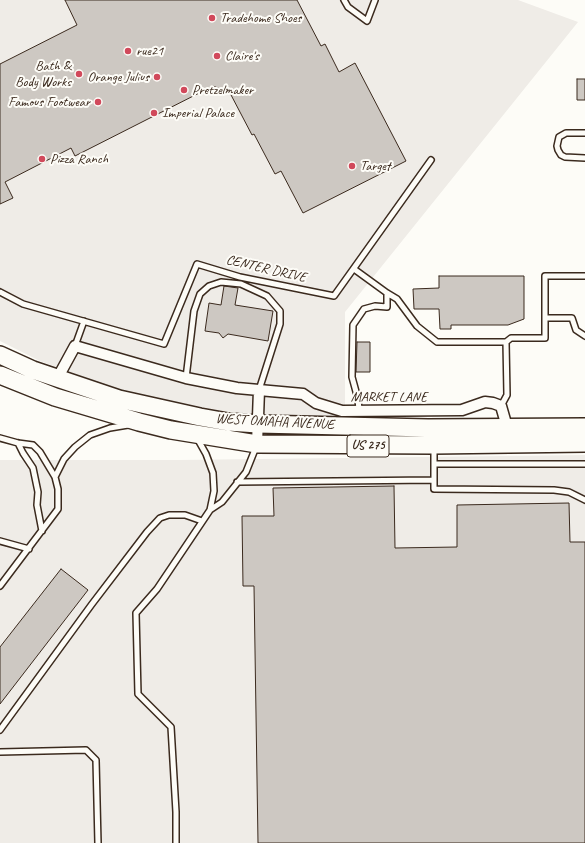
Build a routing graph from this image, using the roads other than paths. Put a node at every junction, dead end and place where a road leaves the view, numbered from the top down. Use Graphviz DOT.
graph roads {
  1 [pos="344,0"];
  2 [pos="375,0"];
  3 [pos="585,133"];
  4 [pos="585,158"];
  5 [pos="431,160"];
  6 [pos="354,269"];
  7 [pos="585,276"];
  8 [pos="0,292"];
  9 [pos="387,293"];
  10 [pos="545,318"];
  11 [pos="84,321"];
  12 [pos="585,336"];
  13 [pos="506,342"];
  14 [pos="74,346"];
  15 [pos="0,355"];
  16 [pos="0,375"];
  17 [pos="186,378"];
  18 [pos="57,379"];
  19 [pos="259,390"];
  20 [pos="501,406"];
  21 [pos="359,410"];
  22 [pos="139,422"];
  23 [pos="258,424"];
  24 [pos="505,427"];
  25 [pos="585,427"];
  26 [pos="195,434"];
  27 [pos="0,438"];
  28 [pos="18,443"];
  29 [pos="585,443"];
  30 [pos="257,444"];
  31 [pos="434,446"];
  32 [pos="434,464"];
  33 [pos="585,464"];
  34 [pos="55,477"];
  35 [pos="434,480"];
  36 [pos="237,482"];
  37 [pos="585,500"];
  38 [pos="210,510"];
  39 [pos="202,521"];
  40 [pos="42,531"];
  41 [pos="0,541"];
  42 [pos="29,549"];
  43 [pos="0,586"];
  44 [pos="0,730"];
  45 [pos="0,752"];
  46 [pos="98,843"];
  47 [pos="176,843"];
  1 -- 2 [label="lane"];
  3 -- 4 [label="lane"];
  5 -- 6 [label="lane, CENTER DRIVE"];
  6 -- 9 [label="lane"];
  6 -- 11 [label="lane, CENTER DRIVE"];
  7 -- 10 [label="lane"];
  8 -- 11 [label="lane"];
  9 -- 13 [label="lane"];
  9 -- 21 [label="lane"];
  10 -- 12 [label="lane"];
  10 -- 13 [label="lane"];
  11 -- 14 [label="lane"];
  13 -- 20 [label="lane"];
  14 -- 17 [label="street, MARKET LANE"];
  14 -- 18 [label="street"];
  15 -- 18 [label="highway, WEST OMAHA AVENUE / US 275"];
  16 -- 22 [label="highway, WEST OMAHA AVENUE / US 275"];
  17 -- 19 [label="street, MARKET LANE"];
  17 -- 19 [label="lane"];
  18 -- 23 [label="highway, WEST OMAHA AVENUE / US 275"];
  19 -- 21 [label="street, MARKET LANE"];
  19 -- 23 [label="street"];
  20 -- 21 [label="street, MARKET LANE"];
  20 -- 24 [label="street"];
  22 -- 26 [label="highway, WEST OMAHA AVENUE / US 275"];
  22 -- 34 [label="lane"];
  23 -- 24 [label="highway, WEST OMAHA AVENUE / US 275"];
  23 -- 30 [label="street"];
  24 -- 25 [label="highway, WEST OMAHA AVENUE / US 275"];
  26 -- 30 [label="highway, WEST OMAHA AVENUE / US 275"];
  26 -- 38 [label="lane"];
  27 -- 28 [label="lane"];
  28 -- 34 [label="lane"];
  28 -- 40 [label="lane"];
  29 -- 31 [label="highway, WEST OMAHA AVENUE / US 275"];
  30 -- 31 [label="highway, WEST OMAHA AVENUE / US 275"];
  30 -- 36 [label="lane"];
  31 -- 32 [label="lane"];
  32 -- 33 [label="lane"];
  32 -- 35 [label="lane"];
  34 -- 40 [label="lane"];
  35 -- 36 [label="lane"];
  35 -- 37 [label="lane"];
  36 -- 38 [label="lane"];
  38 -- 39 [label="lane"];
  39 -- 44 [label="lane"];
  39 -- 47 [label="lane"];
  40 -- 42 [label="lane"];
  41 -- 42 [label="lane"];
  42 -- 43 [label="lane"];
  45 -- 46 [label="lane"];
}
